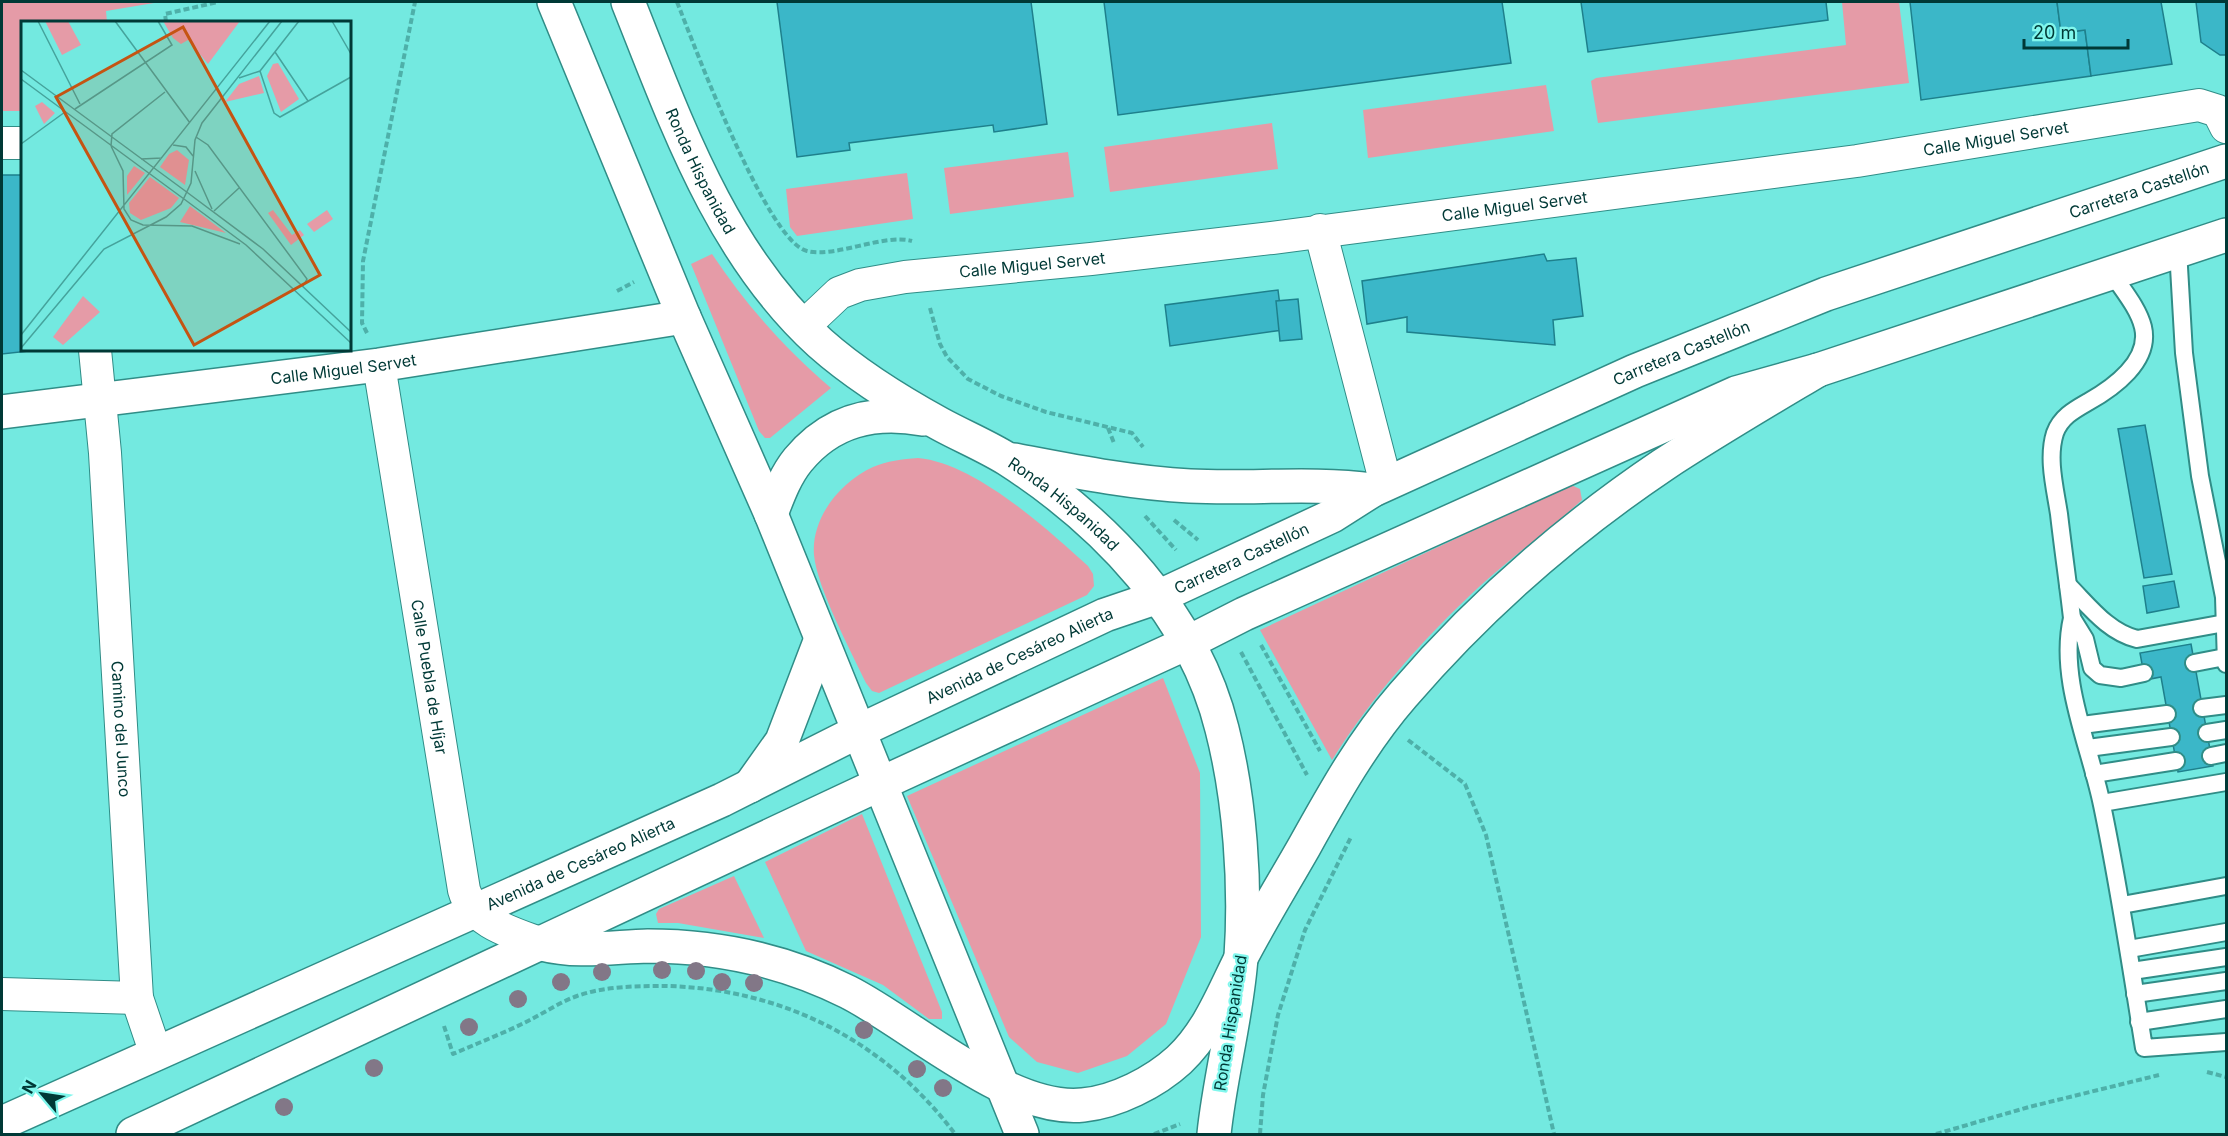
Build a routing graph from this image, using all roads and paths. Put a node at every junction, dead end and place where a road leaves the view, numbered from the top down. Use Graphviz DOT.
graph roads {
  1 [pos="218,2"];
  2 [pos="415,2"];
  3 [pos="554,2"];
  4 [pos="628,2"];
  5 [pos="677,2"];
  6 [pos="166,21"];
  7 [pos="2226,127"];
  8 [pos="2,143"];
  9 [pos="21,143"];
  10 [pos="2226,161"];
  11 [pos="778,221"];
  12 [pos="1320,230"];
  13 [pos="2226,235"];
  14 [pos="734,237"];
  15 [pos="916,248"];
  16 [pos="2178,250"];
  17 [pos="664,266"];
  18 [pos="2111,272"];
  19 [pos="605,293"];
  20 [pos="929,304"];
  21 [pos="684,317"];
  22 [pos="804,326"];
  23 [pos="378,331"];
  24 [pos="367,333"];
  25 [pos="355,334"];
  26 [pos="95,351"];
  27 [pos="379,365"];
  28 [pos="1818,370"];
  29 [pos="99,399"];
  30 [pos="2,412"];
  31 [pos="937,422"];
  32 [pos="1146,454"];
  33 [pos="1007,459"];
  34 [pos="1379,487"];
  35 [pos="771,514"];
  36 [pos="1171,515"];
  37 [pos="1203,546"];
  38 [pos="2068,585"];
  39 [pos="1158,597"];
  40 [pos="2072,618"];
  41 [pos="2225,623"];
  42 [pos="821,639"];
  43 [pos="1258,639"];
  44 [pos="1187,643"];
  45 [pos="2226,660"];
  46 [pos="2194,663"];
  47 [pos="2144,673"];
  48 [pos="2226,705"];
  49 [pos="2202,708"];
  50 [pos="2167,714"];
  51 [pos="1383,720"];
  52 [pos="2082,725"];
  53 [pos="2226,730"];
  54 [pos="859,731"];
  55 [pos="2207,733"];
  56 [pos="2171,737"];
  57 [pos="2088,748"];
  58 [pos="1324,757"];
  59 [pos="2176,761"];
  60 [pos="2094,774"];
  61 [pos="2226,782"];
  62 [pos="880,784"];
  63 [pos="750,786"];
  64 [pos="2102,803"];
  65 [pos="1352,834"];
  66 [pos="2226,886"];
  67 [pos="2122,905"];
  68 [pos="474,911"];
  69 [pos="2226,932"];
  70 [pos="542,944"];
  71 [pos="2129,949"];
  72 [pos="1241,957"];
  73 [pos="2226,957"];
  74 [pos="2132,971"];
  75 [pos="2226,981"];
  76 [pos="2,994"];
  77 [pos="2135,994"];
  78 [pos="577,996"];
  79 [pos="137,998"];
  80 [pos="2226,1009"];
  81 [pos="2139,1022"];
  82 [pos="2226,1042"];
  83 [pos="156,1054"];
  84 [pos="2200,1070"];
  85 [pos="2170,1072"];
  86 [pos="2226,1077"];
  87 [pos="1001,1085"];
  88 [pos="2,1124"];
  89 [pos="135,1134"];
  90 [pos="955,1134"];
  91 [pos="1022,1134"];
  92 [pos="1214,1134"];
  93 [pos="1260,1134"];
  94 [pos="1554,1134"];
  95 [pos="1936,1134"];
  1 -- 6 [label="path"];
  2 -- 24 [label="path"];
  3 -- 17 [label="main road"];
  4 -- 14 [label="main road, Ronda Hispanidad"];
  5 -- 11 [label="path"];
  7 -- 12 [label="street, Calle Miguel Servet"];
  8 -- 9 [label="street"];
  10 -- 34 [label="main road, Carretera Castellón"];
  11 -- 14 [label="path"];
  11 -- 15 [label="path"];
  12 -- 22 [label="street, Calle Miguel Servet"];
  12 -- 34 [label="street"];
  13 -- 16 [label="main road"];
  14 -- 22 [label="main road, Ronda Hispanidad"];
  16 -- 18 [label="main road"];
  16 -- 41 [label="lane"];
  17 -- 19 [label="path"];
  17 -- 21 [label="main road"];
  18 -- 28 [label="main road"];
  18 -- 38 [label="lane"];
  20 -- 32 [label="path"];
  21 -- 27 [label="main road, Calle Miguel Servet"];
  21 -- 35 [label="main road"];
  22 -- 31 [label="main road, Ronda Hispanidad"];
  23 -- 24 [label="path"];
  24 -- 25 [label="path"];
  24 -- 27 [label="path"];
  26 -- 29 [label="street, Camino del Junco"];
  27 -- 29 [label="main road, Calle Miguel Servet"];
  27 -- 68 [label="street, Calle Puebla de Híjar"];
  28 -- 44 [label="main road"];
  28 -- 51 [label="main road"];
  29 -- 30 [label="main road, Calle Miguel Servet"];
  29 -- 79 [label="street, Camino del Junco"];
  31 -- 33 [label="main road, Ronda Hispanidad"];
  31 -- 35 [label="main road"];
  33 -- 34 [label="main road"];
  33 -- 39 [label="main road, Ronda Hispanidad"];
  34 -- 39 [label="main road, Carretera Castellón"];
  35 -- 42 [label="main road"];
  36 -- 37 [label="path"];
  38 -- 40 [label="lane"];
  38 -- 41 [label="lane"];
  39 -- 44 [label="main road, Ronda Hispanidad"];
  39 -- 54 [label="main road, Avenida de Cesáreo Alierta"];
  40 -- 47 [label="lane"];
  40 -- 52 [label="lane"];
  41 -- 45 [label="lane"];
  42 -- 54 [label="main road"];
  42 -- 63 [label="main road"];
  43 -- 58 [label="path"];
  44 -- 62 [label="main road"];
  44 -- 72 [label="main road, Ronda Hispanidad"];
  45 -- 46 [label="lane"];
  48 -- 49 [label="lane"];
  50 -- 52 [label="lane"];
  51 -- 72 [label="main road"];
  51 -- 94 [label="path"];
  52 -- 57 [label="lane"];
  53 -- 55 [label="lane"];
  54 -- 62 [label="main road"];
  54 -- 63 [label="main road, Avenida de Cesáreo Alierta"];
  56 -- 57 [label="lane"];
  57 -- 60 [label="lane"];
  59 -- 60 [label="lane"];
  60 -- 64 [label="lane"];
  61 -- 64 [label="lane"];
  62 -- 70 [label="main road"];
  62 -- 87 [label="main road"];
  63 -- 68 [label="main road, Avenida de Cesáreo Alierta"];
  64 -- 67 [label="lane"];
  65 -- 93 [label="path"];
  66 -- 67 [label="lane"];
  67 -- 71 [label="lane"];
  68 -- 70 [label="street"];
  68 -- 83 [label="main road, Avenida de Cesáreo Alierta"];
  69 -- 71 [label="lane"];
  70 -- 87 [label="main road"];
  70 -- 89 [label="main road"];
  71 -- 74 [label="lane"];
  72 -- 87 [label="main road"];
  72 -- 92 [label="main road, Ronda Hispanidad"];
  73 -- 74 [label="lane"];
  74 -- 77 [label="lane"];
  75 -- 77 [label="lane"];
  76 -- 79 [label="street"];
  77 -- 81 [label="lane"];
  78 -- 90 [label="path"];
  79 -- 83 [label="street, Camino del Junco"];
  80 -- 81 [label="lane"];
  81 -- 82 [label="lane"];
  83 -- 88 [label="main road, Avenida de Cesáreo Alierta"];
  84 -- 86 [label="path"];
  85 -- 95 [label="path"];
  87 -- 91 [label="main road"];
}
